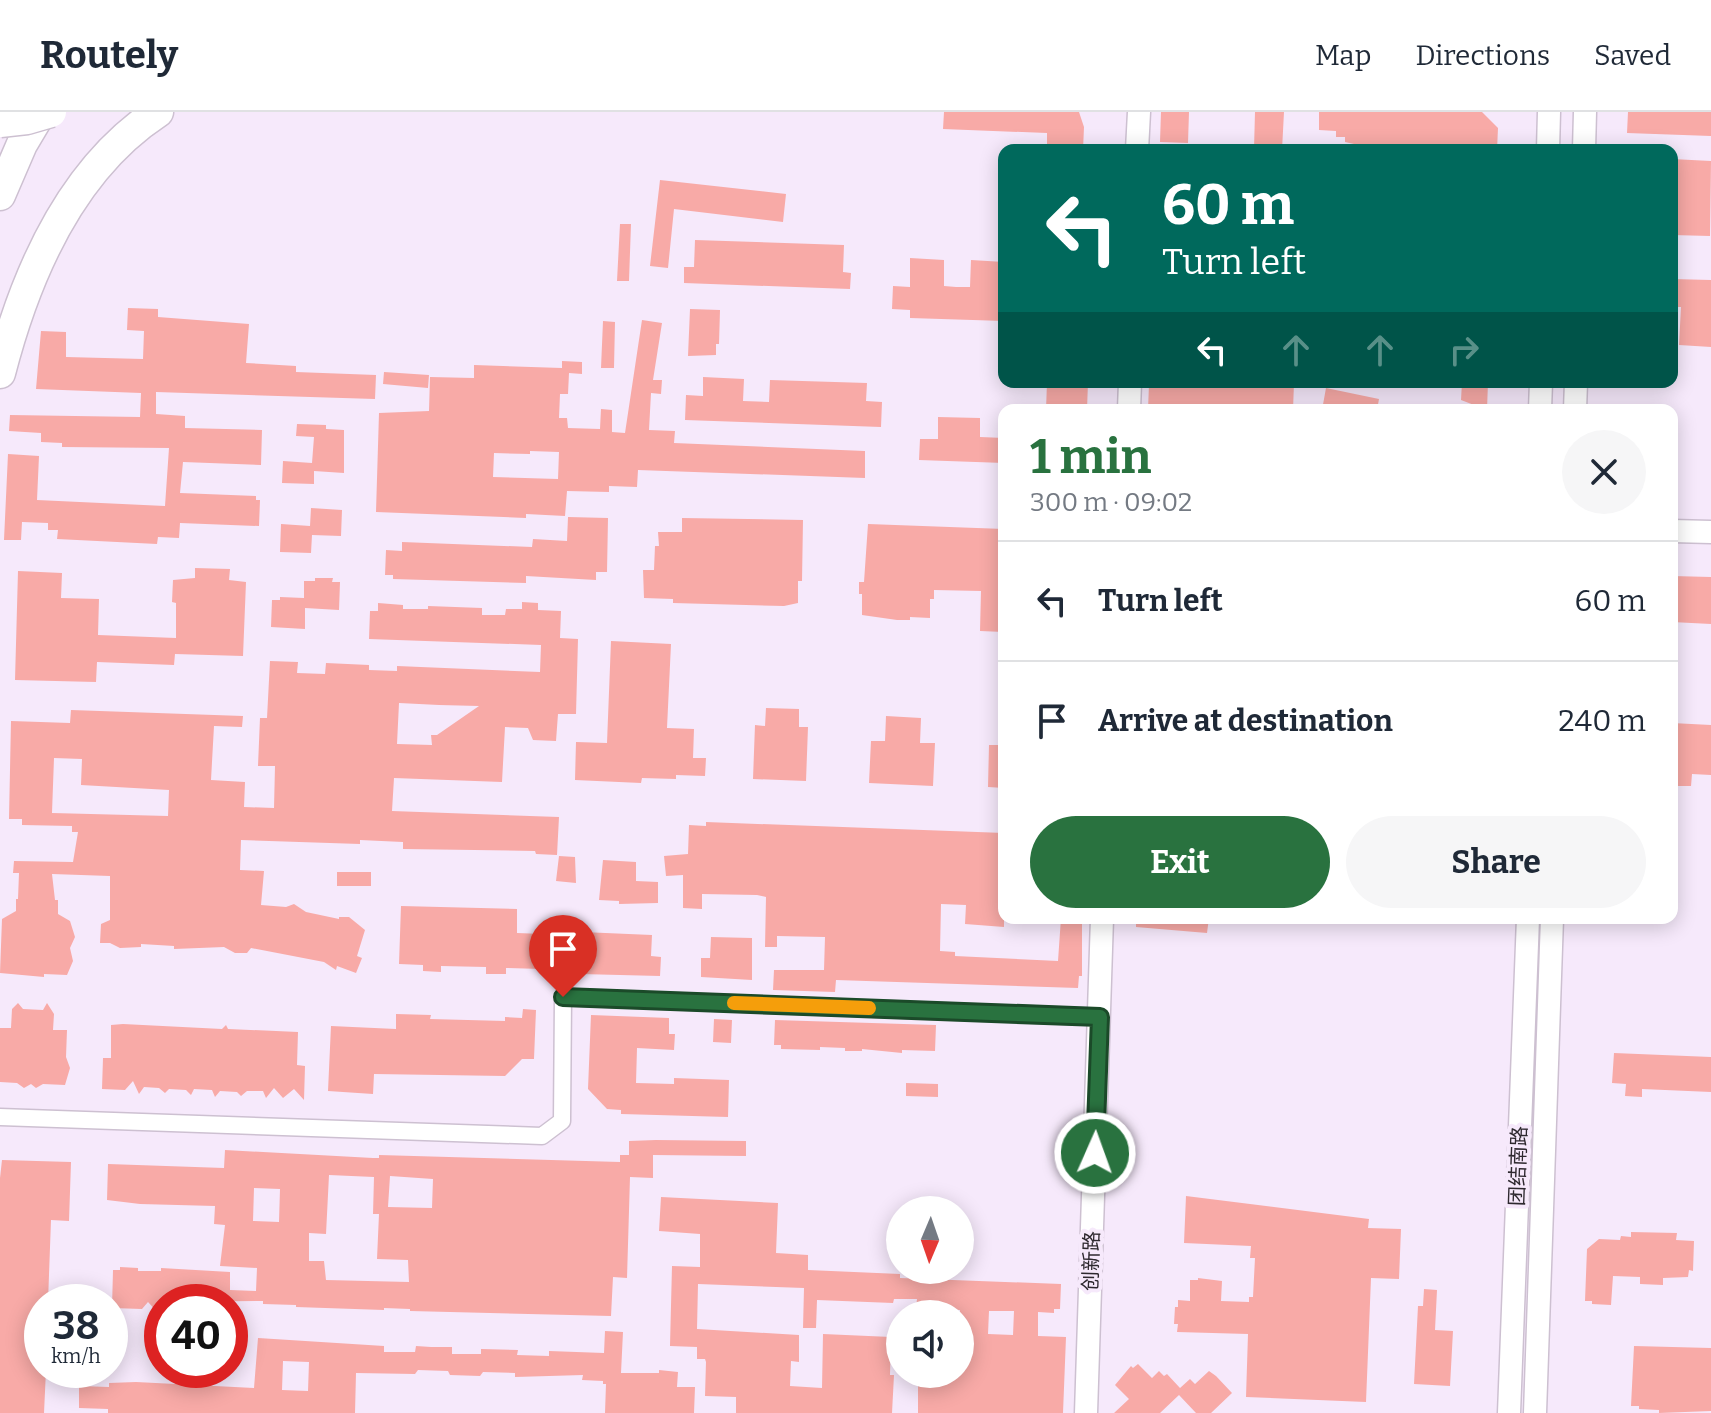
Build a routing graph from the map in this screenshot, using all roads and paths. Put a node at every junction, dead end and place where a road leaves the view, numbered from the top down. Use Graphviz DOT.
graph roads {
  1 [pos="41,112"];
  2 [pos="51,112"];
  3 [pos="158,112"];
  4 [pos="1139,112"];
  5 [pos="1549,112"];
  6 [pos="1585,112"];
  7 [pos="0,122"];
  8 [pos="1137,144"];
  9 [pos="1548,144"];
  10 [pos="1584,144"];
  11 [pos="0,195"];
  12 [pos="0,373"];
  13 [pos="1678,531"];
  14 [pos="1711,532"];
  15 [pos="1102,924"];
  16 [pos="1528,924"];
  17 [pos="1552,924"];
  18 [pos="1100,1017"];
  19 [pos="0,1117"];
  20 [pos="1086,1413"];
  21 [pos="1509,1413"];
  22 [pos="1535,1413"];
  1 -- 11 [label="highway"];
  2 -- 7 [label="highway, bridge"];
  3 -- 12 [label="highway"];
  4 -- 8 [label="main road"];
  5 -- 9 [label="main road"];
  6 -- 10 [label="main road"];
  13 -- 14 [label="main road"];
  15 -- 18 [label="main road, 创新路"];
  16 -- 21 [label="main road, 团结南路"];
  17 -- 22 [label="main road, 团结南路"];
  18 -- 19 [label="street"];
  18 -- 20 [label="main road, 创新路"];
}
